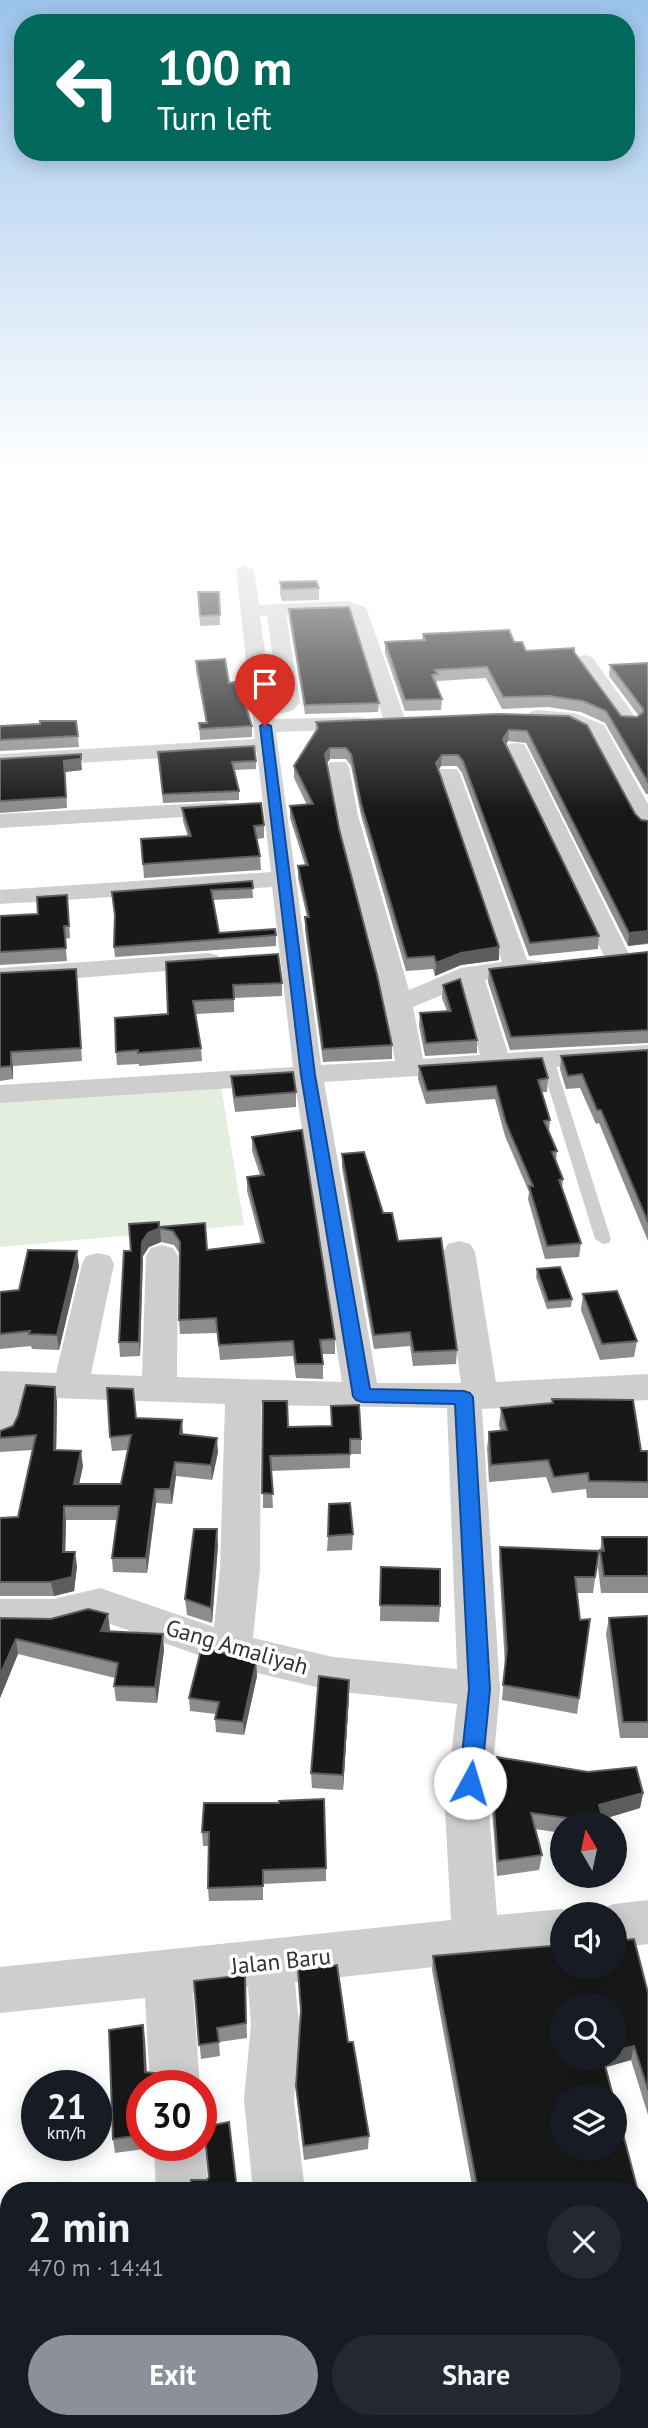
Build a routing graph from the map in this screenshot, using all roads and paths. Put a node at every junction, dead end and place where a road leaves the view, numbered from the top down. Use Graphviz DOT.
graph roads {
  1 [pos="247,584"];
  2 [pos="276,610"];
  3 [pos="252,611"];
  4 [pos="585,661"];
  5 [pos="522,717"];
  6 [pos="420,721"];
  7 [pos="395,722"];
  8 [pos="587,723"];
  9 [pos="639,725"];
  10 [pos="266,727"];
  11 [pos="516,749"];
  12 [pos="0,761"];
  13 [pos="338,767"];
  14 [pos="449,774"];
  15 [pos="275,807"];
  16 [pos="0,821"];
  17 [pos="648,825"];
  18 [pos="282,879"];
  19 [pos="0,897"];
  20 [pos="293,955"];
  21 [pos="265,957"];
  22 [pos="616,958"];
  23 [pos="237,959"];
  24 [pos="555,965"];
  25 [pos="517,968"];
  26 [pos="470,974"];
  27 [pos="0,975"];
  28 [pos="399,1003"];
  29 [pos="648,1053"];
  30 [pos="547,1060"];
  31 [pos="498,1064"];
  32 [pos="410,1068"];
  33 [pos="308,1075"];
  34 [pos="0,1094"];
  35 [pos="603,1239"];
  36 [pos="459,1252"];
  37 [pos="162,1256"];
  38 [pos="98,1264"];
  39 [pos="6,1384"];
  40 [pos="71,1385"];
  41 [pos="159,1387"];
  42 [pos="648,1387"];
  43 [pos="243,1391"];
  44 [pos="362,1396"];
  45 [pos="473,1397"];
  46 [pos="0,1430"];
  47 [pos="0,1615"];
  48 [pos="232,1650"];
  49 [pos="479,1689"];
  50 [pos="648,1922"];
  51 [pos="627,1924"];
  52 [pos="550,1932"];
  53 [pos="476,1940"];
  54 [pos="270,1962"];
  55 [pos="168,1973"];
  56 [pos="0,1990"];
  57 [pos="174,2070"];
  58 [pos="180,2161"];
  59 [pos="181,2182"];
  60 [pos="278,2182"];
  1 -- 3 [label="street"];
  2 -- 3 [label="street"];
  2 -- 7 [label="street"];
  2 -- 10 [label="street"];
  3 -- 10 [label="street"];
  4 -- 9 [label="street"];
  5 -- 8 [label="street"];
  6 -- 7 [label="street"];
  7 -- 10 [label="street"];
  8 -- 9 [label="street"];
  8 -- 17 [label="street"];
  10 -- 12 [label="street"];
  10 -- 15 [label="street"];
  11 -- 22 [label="street"];
  13 -- 28 [label="street"];
  14 -- 25 [label="street"];
  15 -- 16 [label="street"];
  15 -- 18 [label="street"];
  18 -- 19 [label="street"];
  18 -- 20 [label="street"];
  20 -- 21 [label="street"];
  20 -- 33 [label="street"];
  23 -- 27 [label="street"];
  24 -- 25 [label="street"];
  25 -- 26 [label="street"];
  26 -- 28 [label="street"];
  26 -- 31 [label="street"];
  28 -- 32 [label="street"];
  29 -- 30 [label="street"];
  30 -- 31 [label="street"];
  30 -- 35 [label="lane"];
  31 -- 32 [label="street"];
  32 -- 33 [label="street"];
  33 -- 34 [label="street"];
  33 -- 44 [label="street"];
  36 -- 45 [label="street"];
  37 -- 41 [label="street"];
  38 -- 40 [label="street"];
  39 -- 40 [label="street"];
  39 -- 46 [label="street"];
  40 -- 41 [label="street"];
  41 -- 43 [label="street"];
  42 -- 45 [label="street"];
  43 -- 44 [label="street"];
  43 -- 48 [label="street"];
  44 -- 45 [label="street"];
  45 -- 49 [label="street"];
  47 -- 48 [label="street, Gang Amaliyah"];
  48 -- 49 [label="street, Gang Amaliyah"];
  49 -- 53 [label="street"];
  50 -- 51 [label="street"];
  52 -- 53 [label="street, Jalan Baru"];
  53 -- 54 [label="street, Jalan Baru"];
  54 -- 55 [label="street, Jalan Baru"];
  54 -- 60 [label="street"];
  55 -- 56 [label="street, Jalan Baru"];
  55 -- 57 [label="street"];
  58 -- 59 [label="street"];
}
